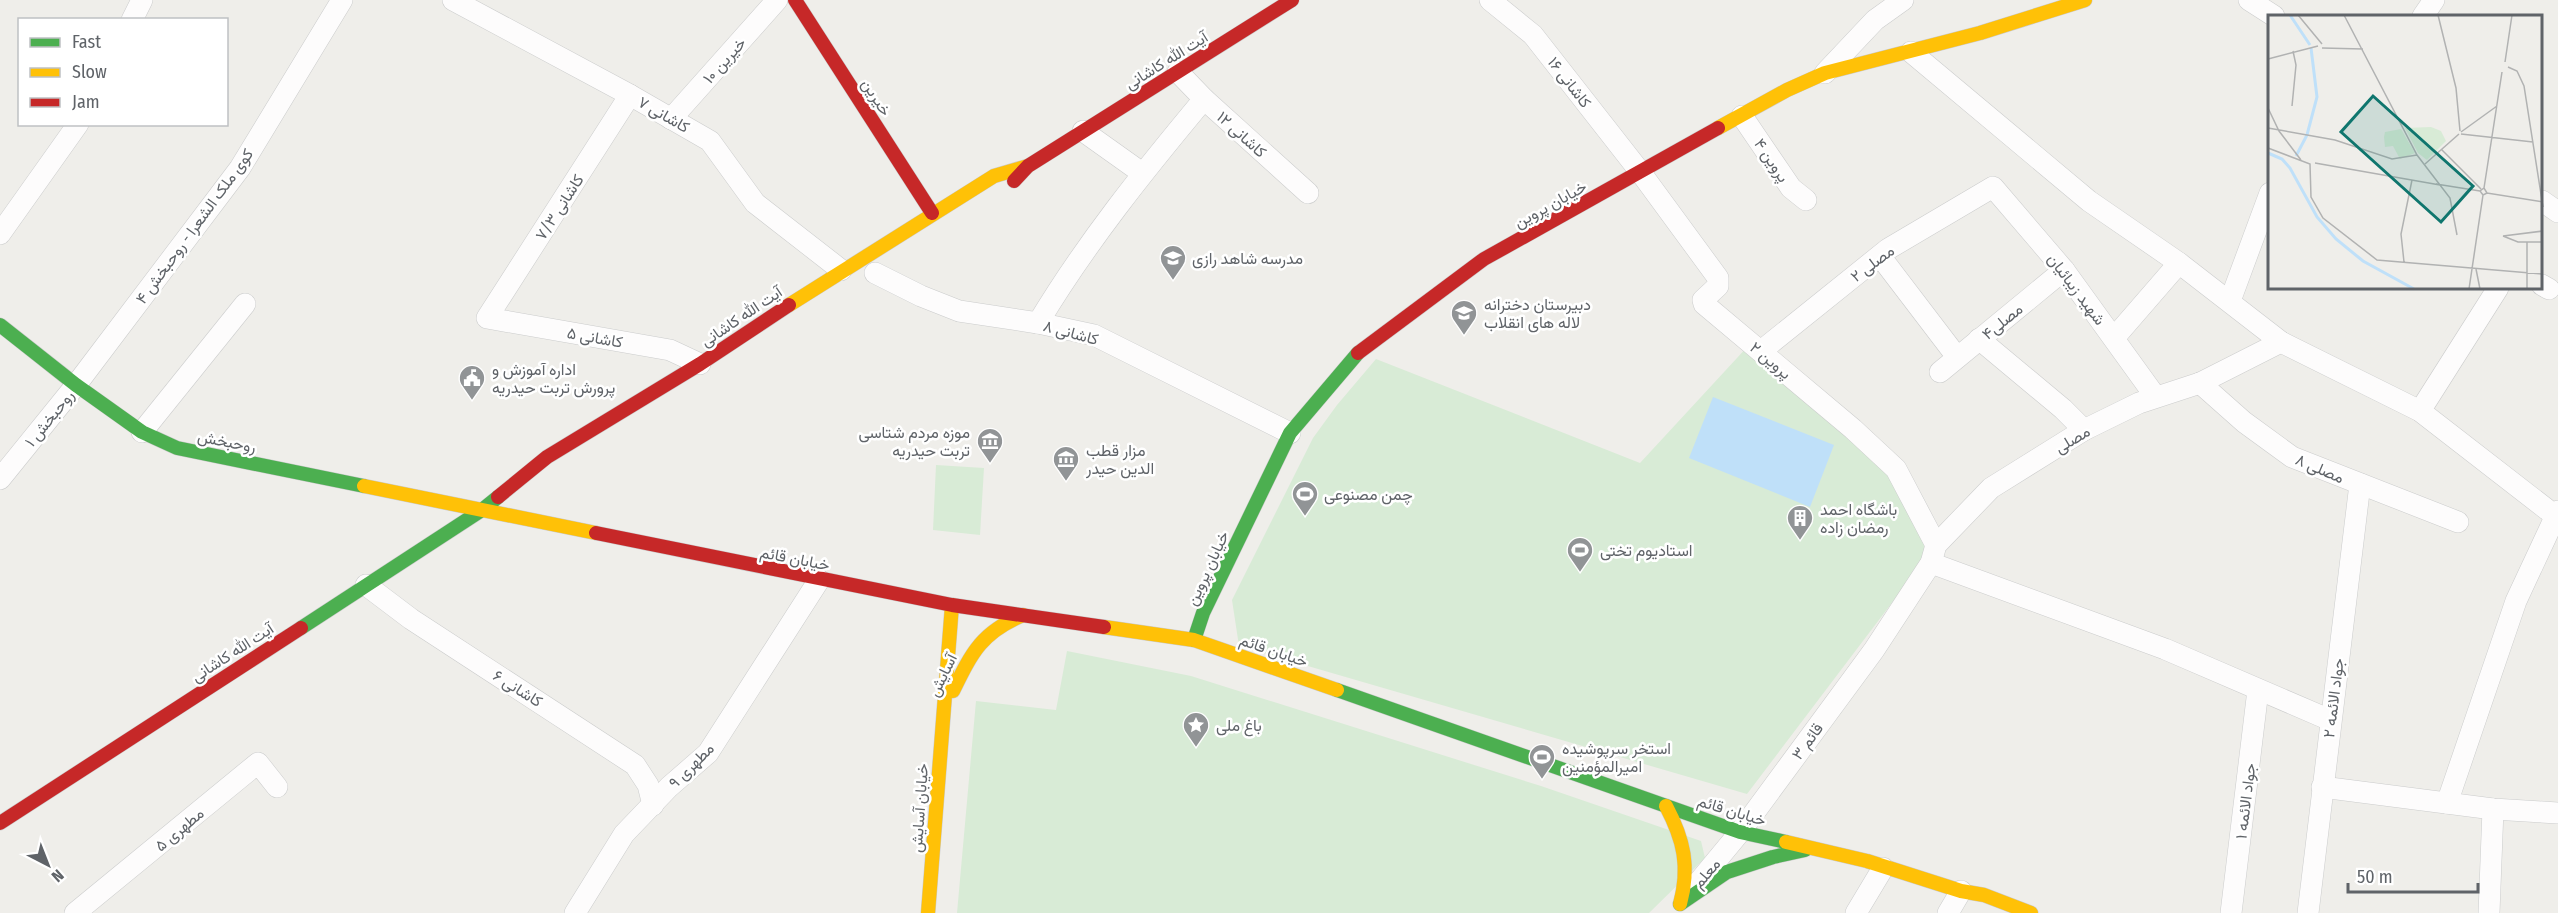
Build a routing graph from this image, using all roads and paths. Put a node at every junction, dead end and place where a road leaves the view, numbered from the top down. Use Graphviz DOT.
graph roads {
  1 [pos="142,0"];
  2 [pos="342,0"];
  3 [pos="777,0"];
  4 [pos="795,0"];
  5 [pos="1292,0"];
  6 [pos="1490,0"];
  7 [pos="1903,0"];
  8 [pos="2085,0"];
  9 [pos="2249,0"];
  10 [pos="2434,0"];
  11 [pos="459,1"];
  12 [pos="2272,15"];
  13 [pos="2424,15"];
  14 [pos="133,18"];
  15 [pos="1911,52"];
  16 [pos="1178,72"];
  17 [pos="1826,73"];
  18 [pos="630,95"];
  19 [pos="1203,99"];
  20 [pos="1742,116"];
  21 [pos="670,119"];
  22 [pos="77,126"];
  23 [pos="1083,131"];
  24 [pos="1028,166"];
  25 [pos="1641,173"];
  26 [pos="1142,174"];
  27 [pos="1993,187"];
  28 [pos="1004,193"];
  29 [pos="1308,194"];
  30 [pos="2268,199"];
  31 [pos="1806,200"];
  32 [pos="2543,202"];
  33 [pos="2558,212"];
  34 [pos="932,213"];
  35 [pos="0,234"];
  36 [pos="1880,256"];
  37 [pos="2179,263"];
  38 [pos="841,270"];
  39 [pos="2064,270"];
  40 [pos="875,273"];
  41 [pos="2497,290"];
  42 [pos="2230,301"];
  43 [pos="245,304"];
  44 [pos="487,318"];
  45 [pos="1038,323"];
  46 [pos="0,325"];
  47 [pos="2114,338"];
  48 [pos="1979,339"];
  49 [pos="2281,342"];
  50 [pos="1761,351"];
  51 [pos="1957,357"];
  52 [pos="700,364"];
  53 [pos="1940,372"];
  54 [pos="2200,383"];
  55 [pos="76,385"];
  56 [pos="2155,396"];
  57 [pos="2420,411"];
  58 [pos="2084,430"];
  59 [pos="142,432"];
  60 [pos="1290,433"];
  61 [pos="0,479"];
  62 [pos="2360,484"];
  63 [pos="530,488"];
  64 [pos="482,510"];
  65 [pos="2557,514"];
  66 [pos="2458,522"];
  67 [pos="1934,554"];
  68 [pos="819,580"];
  69 [pos="366,585"];
  70 [pos="952,605"];
  71 [pos="1023,615"];
  72 [pos="1194,640"];
  73 [pos="1874,650"];
  74 [pos="2258,690"];
  75 [pos="944,709"];
  76 [pos="2330,720"];
  77 [pos="276,787"];
  78 [pos="2322,787"];
  79 [pos="2447,803"];
  80 [pos="653,805"];
  81 [pos="1666,806"];
  82 [pos="2493,809"];
  83 [pos="2558,813"];
  84 [pos="0,822"];
  85 [pos="1740,832"];
  86 [pos="1812,848"];
  87 [pos="1883,867"];
  88 [pos="1960,891"];
  89 [pos="1676,909"];
  90 [pos="928,912"];
  91 [pos="75,913"];
  92 [pos="575,913"];
  93 [pos="1857,913"];
  94 [pos="1948,913"];
  95 [pos="2031,913"];
  96 [pos="2231,913"];
  97 [pos="2308,913"];
  98 [pos="2489,913"];
  1 -- 14 [label="street"];
  2 -- 55 [label="street, کوی ملک الشعرا - روحبخش ۴"];
  3 -- 21 [label="street, خیرین ۱۰"];
  4 -- 34 [label="street, خیرین"];
  5 -- 16 [label="street, آیت الله کاشانی"];
  6 -- 25 [label="street, کاشانی ۱۶"];
  7 -- 17 [label="street"];
  8 -- 15 [label="street, خیابان پروین"];
  9 -- 12 [label="street"];
  10 -- 13 [label="street"];
  11 -- 18 [label="street, کاشانی ۷"];
  15 -- 17 [label="street, خیابان پروین"];
  15 -- 37 [label="street"];
  16 -- 19 [label="street, کاشانی ۱۲"];
  16 -- 23 [label="street, آیت الله کاشانی"];
  17 -- 20 [label="street, خیابان پروین"];
  18 -- 21 [label="street, کاشانی ۷"];
  18 -- 44 [label="street, کاشانی ۷/۳"];
  19 -- 26 [label="street"];
  19 -- 29 [label="street, کاشانی ۱۲"];
  20 -- 25 [label="street, خیابان پروین"];
  20 -- 31 [label="street, پروین ۴"];
  21 -- 38 [label="street, کاشانی ۷"];
  22 -- 35 [label="street"];
  23 -- 24 [label="street, آیت الله کاشانی"];
  23 -- 26 [label="street"];
  24 -- 28 [label="street, آیت الله کاشانی"];
  24 -- 34 [label="street, آیت الله کاشانی"];
  25 -- 50 [label="street, پروین ۲"];
  25 -- 60 [label="street, خیابان پروین"];
  26 -- 45 [label="street"];
  27 -- 36 [label="street, مصلی ۲"];
  27 -- 39 [label="street, شهید زیبائیان"];
  30 -- 42 [label="street"];
  32 -- 33 [label="street"];
  34 -- 38 [label="street, آیت الله کاشانی"];
  36 -- 50 [label="street, مصلی ۲"];
  36 -- 51 [label="street"];
  37 -- 42 [label="street"];
  37 -- 47 [label="street"];
  38 -- 52 [label="street, آیت الله کاشانی"];
  39 -- 47 [label="street, شهید زیبائیان"];
  39 -- 48 [label="street, مصلی۴"];
  40 -- 45 [label="street, کاشانی ۸"];
  41 -- 57 [label="street"];
  42 -- 49 [label="street"];
  43 -- 59 [label="street"];
  44 -- 52 [label="street, کاشانی ۵"];
  45 -- 60 [label="street, کاشانی ۸"];
  46 -- 55 [label="street, روحبخش"];
  47 -- 56 [label="street, شهید زیبائیان"];
  48 -- 51 [label="street, مصلی۴"];
  48 -- 58 [label="street"];
  49 -- 54 [label="street, مصلی"];
  49 -- 57 [label="street"];
  50 -- 67 [label="street, پروین ۲"];
  51 -- 53 [label="street, مصلی۴"];
  52 -- 64 [label="street, آیت الله کاشانی"];
  54 -- 56 [label="street, مصلی"];
  54 -- 62 [label="street, مصلی ۸"];
  55 -- 59 [label="street, روحبخش"];
  55 -- 61 [label="street, روحبخش ۱"];
  56 -- 58 [label="street, مصلی"];
  57 -- 65 [label="street"];
  58 -- 67 [label="street, مصلی"];
  59 -- 64 [label="street, روحبخش"];
  60 -- 72 [label="street, خیابان پروین"];
  62 -- 66 [label="street, مصلی ۸"];
  62 -- 76 [label="street, جواد الائمه ۲"];
  63 -- 64 [label="street, آیت الله کاشانی"];
  64 -- 68 [label="street, خیابان قائم"];
  64 -- 69 [label="street, آیت الله کاشانی"];
  65 -- 79 [label="street"];
  67 -- 73 [label="street, مصلی"];
  67 -- 74 [label="street"];
  68 -- 70 [label="street, خیابان قائم"];
  68 -- 80 [label="street, مطهری ۹"];
  69 -- 80 [label="street, کاشانی ۶"];
  69 -- 84 [label="street, آیت الله کاشانی"];
  70 -- 71 [label="street, خیابان قائم"];
  70 -- 75 [label="street, آسایش"];
  71 -- 72 [label="street, خیابان قائم"];
  71 -- 75 [label="street, آسایش"];
  72 -- 81 [label="street, خیابان قائم"];
  73 -- 85 [label="street, قائم ۳"];
  74 -- 76 [label="street"];
  74 -- 96 [label="street, جواد الائمه ۱"];
  75 -- 90 [label="street, خیابان آسایش"];
  76 -- 78 [label="street, جواد الائمه ۲"];
  77 -- 91 [label="street, مطهری ۵"];
  78 -- 79 [label="street"];
  78 -- 97 [label="street, جواد الائمه ۲"];
  79 -- 82 [label="street"];
  80 -- 92 [label="street, مطهری ۹"];
  81 -- 85 [label="street, خیابان قائم"];
  81 -- 89 [label="street"];
  82 -- 83 [label="street"];
  82 -- 98 [label="street"];
  85 -- 86 [label="street, خیابان قائم"];
  85 -- 89 [label="street, معلم"];
  86 -- 87 [label="street, خیابان قائم"];
  86 -- 89 [label="street"];
  87 -- 88 [label="street, خیابان قائم"];
  87 -- 93 [label="street"];
  88 -- 94 [label="street"];
  88 -- 95 [label="street, خیابان قائم"];
}
